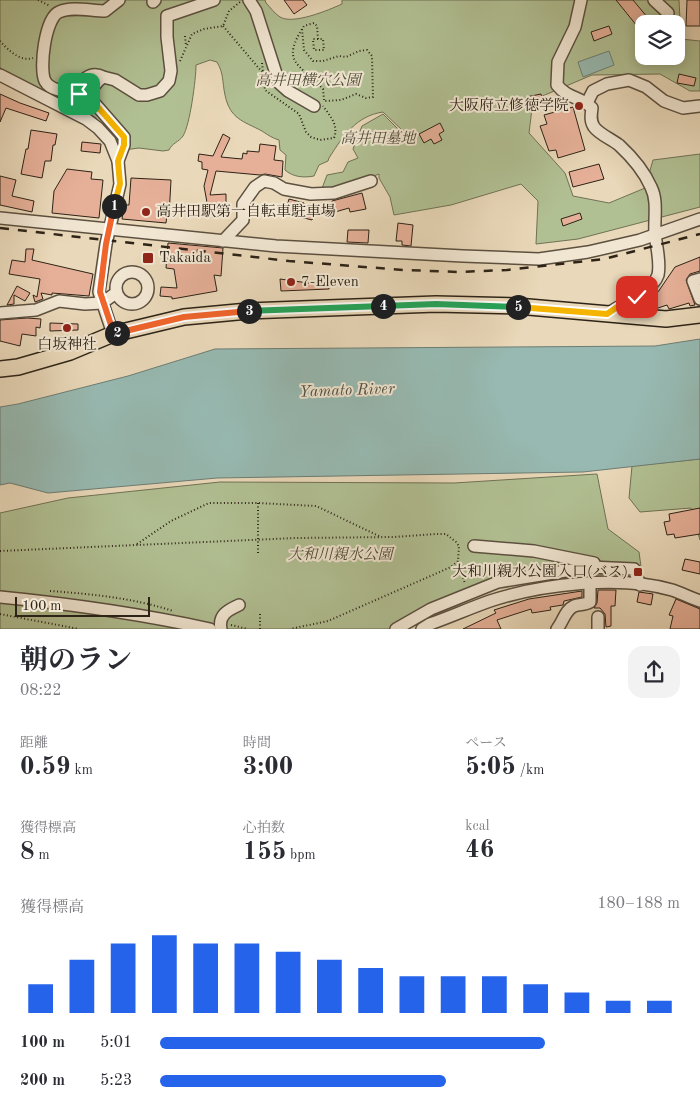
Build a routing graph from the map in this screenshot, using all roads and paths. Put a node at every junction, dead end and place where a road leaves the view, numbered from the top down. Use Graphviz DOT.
graph roads {
  1 [pos="38,0"];
  2 [pos="119,0"];
  3 [pos="214,0"];
  4 [pos="241,0"];
  5 [pos="249,0"];
  6 [pos="581,0"];
  7 [pos="654,0"];
  8 [pos="56,13"];
  9 [pos="668,13"];
  10 [pos="223,26"];
  11 [pos="302,29"];
  12 [pos="185,36"];
  13 [pos="318,39"];
  14 [pos="0,41"];
  15 [pos="31,60"];
  16 [pos="262,72"];
  17 [pos="0,75"];
  18 [pos="103,77"];
  19 [pos="73,92"];
  20 [pos="90,98"];
  21 [pos="319,103"];
  22 [pos="587,103"];
  23 [pos="700,106"];
  24 [pos="118,161"];
  25 [pos="371,181"];
  26 [pos="0,218"];
  27 [pos="700,219"];
  28 [pos="109,230"];
  29 [pos="655,234"];
  30 [pos="223,241"];
  31 [pos="700,279"];
  32 [pos="116,293"];
  33 [pos="700,299"];
  34 [pos="102,303"];
  35 [pos="0,313"];
  36 [pos="607,314"];
  37 [pos="700,315"];
  38 [pos="114,334"];
  39 [pos="0,369"];
  40 [pos="258,502"];
  41 [pos="382,537"];
  42 [pos="259,540"];
  43 [pos="136,545"];
  44 [pos="469,545"];
  45 [pos="458,546"];
  46 [pos="0,551"];
  47 [pos="258,554"];
  48 [pos="458,561"];
  49 [pos="618,568"];
  50 [pos="590,583"];
  51 [pos="640,585"];
  52 [pos="468,594"];
  53 [pos="0,597"];
  54 [pos="700,601"];
  55 [pos="239,605"];
  56 [pos="0,614"];
  57 [pos="260,614"];
  58 [pos="448,624"];
  59 [pos="78,629"];
  60 [pos="210,629"];
  61 [pos="221,629"];
  62 [pos="260,629"];
  63 [pos="290,629"];
  64 [pos="396,629"];
  65 [pos="422,629"];
  66 [pos="557,629"];
  1 -- 8 [label="path"];
  2 -- 8 [label="street"];
  3 -- 18 [label="street"];
  4 -- 10 [label="path"];
  5 -- 21 [label="street"];
  6 -- 22 [label="street"];
  7 -- 9 [label="street"];
  8 -- 19 [label="street"];
  10 -- 12 [label="path"];
  10 -- 16 [label="path"];
  11 -- 13 [label="path"];
  11 -- 21 [label="path"];
  11 -- 21 [label="path"];
  13 -- 13 [label="path"];
  14 -- 15 [label="path"];
  17 -- 24 [label="street"];
  18 -- 19 [label="street"];
  18 -- 20 [label="street"];
  19 -- 20 [label="street"];
  20 -- 24 [label="street"];
  22 -- 23 [label="street"];
  22 -- 29 [label="street"];
  24 -- 28 [label="street"];
  25 -- 30 [label="street"];
  26 -- 28 [label="street"];
  27 -- 29 [label="street"];
  28 -- 30 [label="street"];
  28 -- 34 [label="street"];
  29 -- 30 [label="street"];
  29 -- 36 [label="street"];
  31 -- 33 [label="street"];
  32 -- 34 [label="street"];
  34 -- 35 [label="street"];
  34 -- 38 [label="street"];
  36 -- 37 [label="main road"];
  36 -- 38 [label="main road"];
  38 -- 39 [label="main road"];
  40 -- 41 [label="path"];
  40 -- 42 [label="path"];
  40 -- 43 [label="path"];
  41 -- 42 [label="path"];
  41 -- 45 [label="path"];
  42 -- 43 [label="path"];
  42 -- 47 [label="path"];
  43 -- 46 [label="path"];
  44 -- 45 [label="path"];
  44 -- 49 [label="street"];
  45 -- 48 [label="path"];
  48 -- 52 [label="path"];
  48 -- 63 [label="path"];
  49 -- 51 [label="street"];
  49 -- 52 [label="street"];
  50 -- 51 [label="street"];
  50 -- 58 [label="street"];
  50 -- 66 [label="street"];
  51 -- 54 [label="street"];
  52 -- 64 [label="street"];
  53 -- 60 [label="street"];
  55 -- 61 [label="street"];
  56 -- 59 [label="path"];
  57 -- 62 [label="path"];
  58 -- 65 [label="street"];
}
